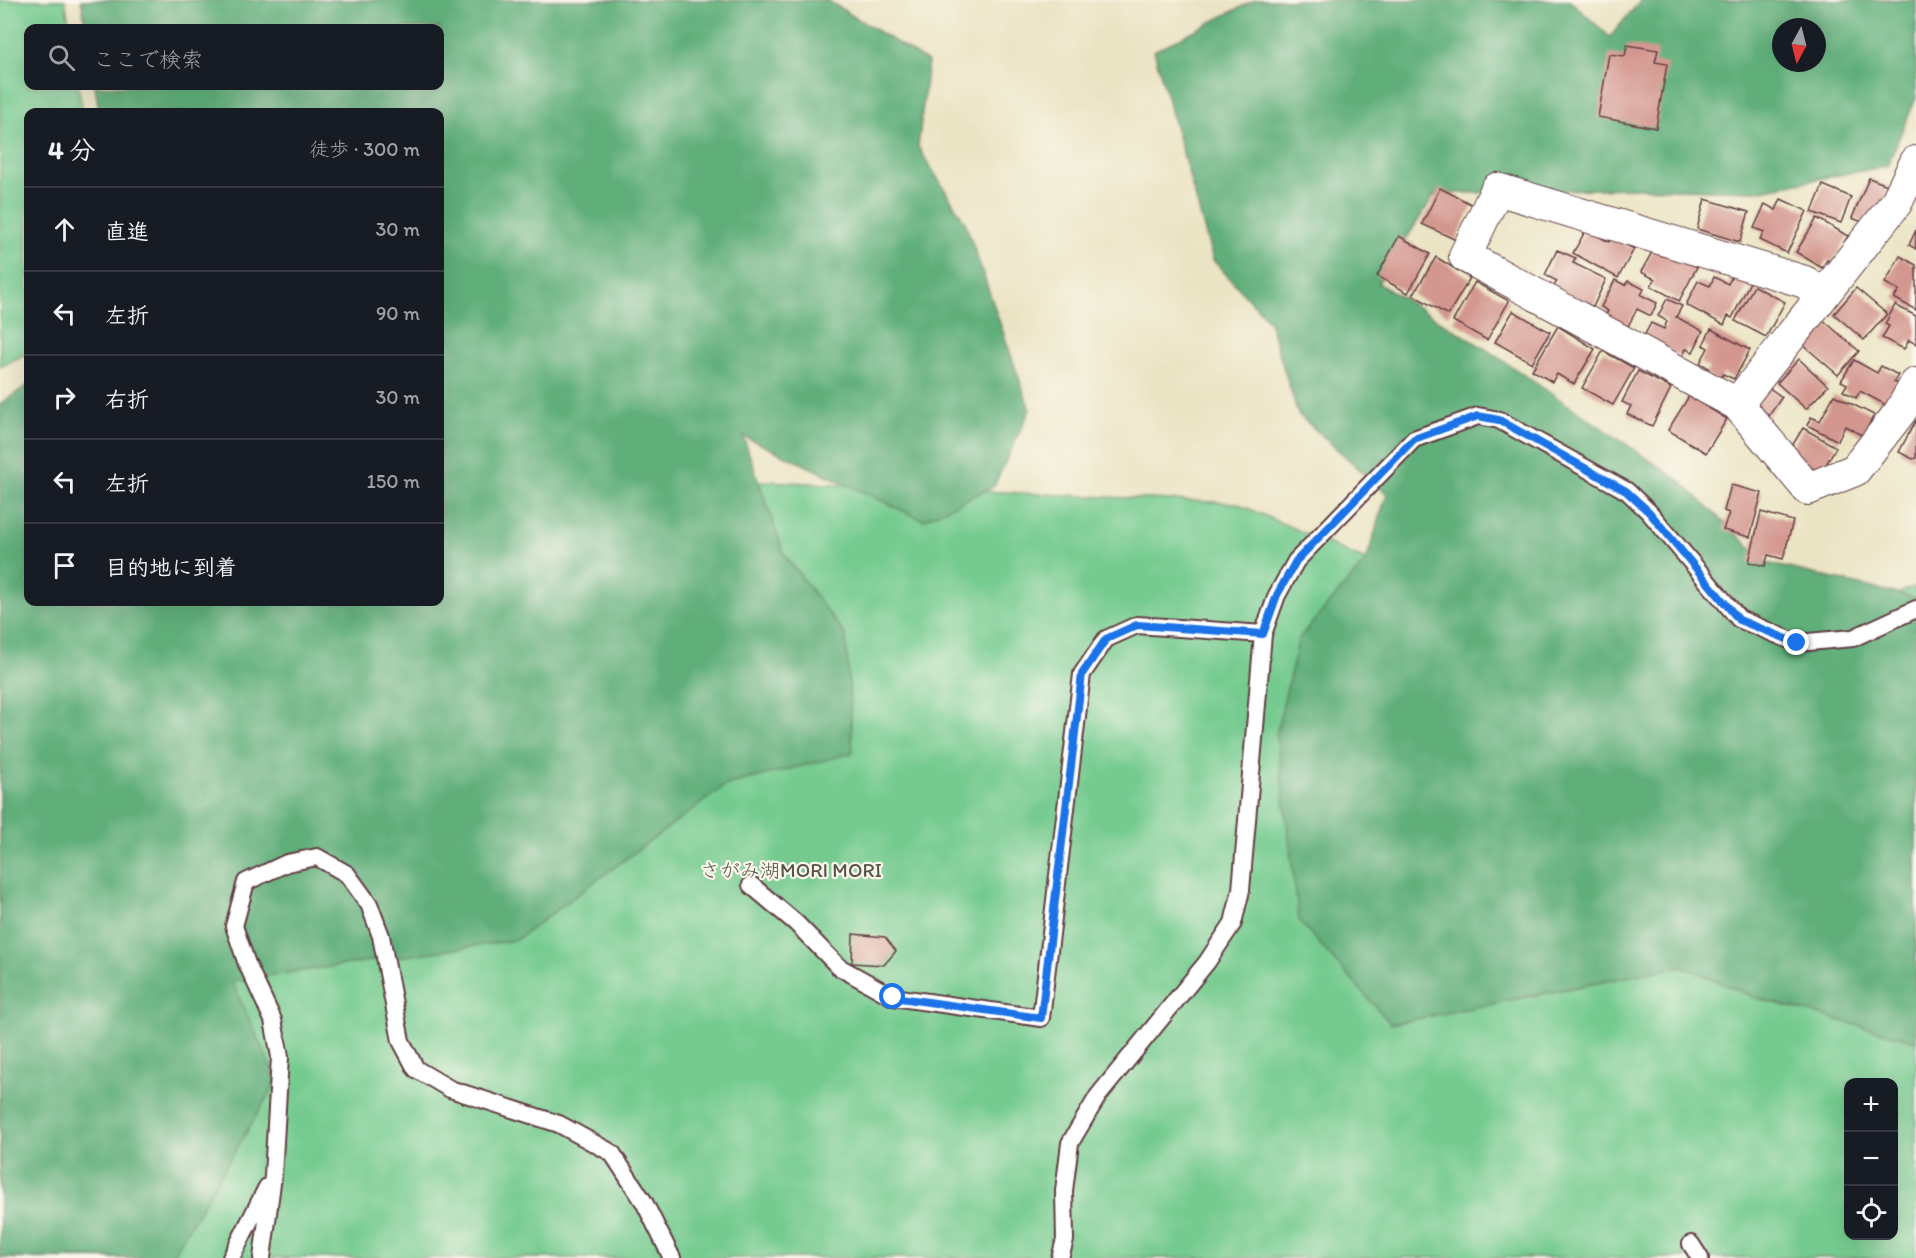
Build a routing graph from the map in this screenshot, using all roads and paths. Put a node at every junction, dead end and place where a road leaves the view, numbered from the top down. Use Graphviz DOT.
graph roads {
  1 [pos="1916,162"];
  2 [pos="1821,296"];
  3 [pos="1916,384"];
  4 [pos="1737,404"];
  5 [pos="1916,609"];
  6 [pos="1263,634"];
  7 [pos="751,885"];
  8 [pos="273,1176"];
  9 [pos="231,1258"];
  10 [pos="262,1258"];
  11 [pos="672,1258"];
  12 [pos="1060,1258"];
  1 -- 2 [label="street"];
  2 -- 4 [label="street"];
  2 -- 4 [label="street"];
  3 -- 4 [label="street"];
  5 -- 6 [label="lane"];
  6 -- 7 [label="lane"];
  6 -- 12 [label="lane"];
  8 -- 9 [label="lane"];
  8 -- 10 [label="lane"];
  8 -- 11 [label="lane"];
}
